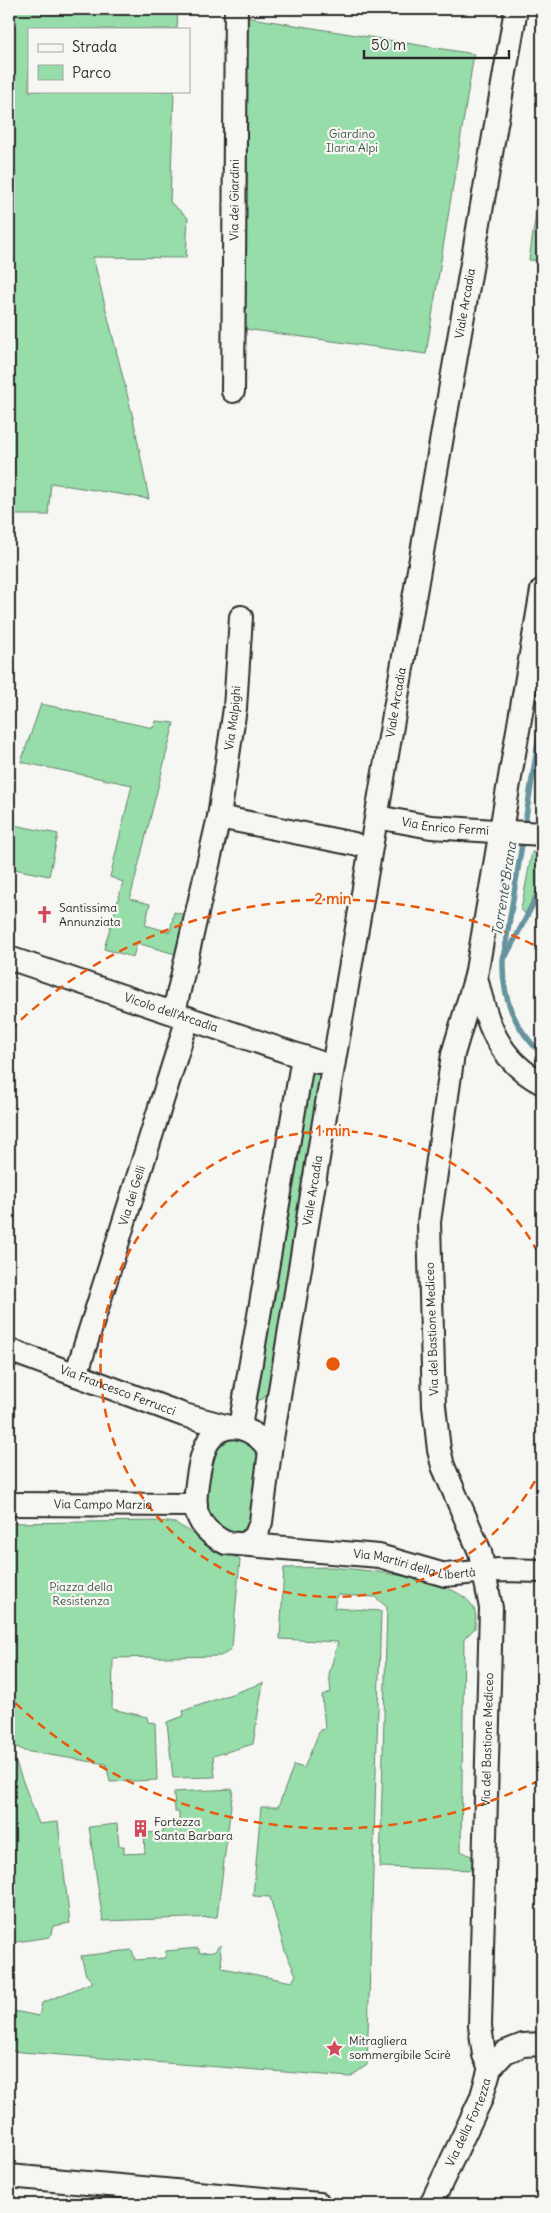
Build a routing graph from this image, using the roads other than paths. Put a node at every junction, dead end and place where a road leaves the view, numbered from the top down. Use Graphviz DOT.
graph roads {
  1 [pos="236,9"];
  2 [pos="516,9"];
  3 [pos="233,391"];
  4 [pos="542,590"];
  5 [pos="241,618"];
  6 [pos="220,817"];
  7 [pos="377,817"];
  8 [pos="506,832"];
  9 [pos="542,834"];
  10 [pos="354,844"];
  11 [pos="9,958"];
  12 [pos="476,976"];
  13 [pos="181,1015"];
  14 [pos="303,1057"];
  15 [pos="333,1067"];
  16 [pos="542,1083"];
  17 [pos="9,1350"];
  18 [pos="76,1376"];
  19 [pos="278,1397"];
  20 [pos="237,1427"];
  21 [pos="270,1451"];
  22 [pos="9,1504"];
  23 [pos="196,1505"];
  24 [pos="264,1508"];
  25 [pos="245,1544"];
  26 [pos="288,1548"];
  27 [pos="542,1571"];
  28 [pos="486,1572"];
  29 [pos="542,2044"];
  30 [pos="490,2068"];
  31 [pos="9,2176"];
  32 [pos="319,2204"];
  33 [pos="431,2204"];
  1 -- 3 [label="street, Via dei Giardini"];
  2 -- 7 [label="street, Viale Arcadia"];
  4 -- 8 [label="street, Via del Bastione Mediceo"];
  5 -- 6 [label="street, Via Malpighi"];
  6 -- 10 [label="street"];
  6 -- 13 [label="street, Via Malpighi"];
  7 -- 8 [label="street, Via Enrico Fermi"];
  7 -- 15 [label="street, Viale Arcadia"];
  8 -- 9 [label="street, Via Enrico Fermi"];
  8 -- 12 [label="street, Via del Bastione Mediceo"];
  11 -- 13 [label="street, Vicolo dell'Arcadia"];
  12 -- 16 [label="street"];
  12 -- 28 [label="street, Via del Bastione Mediceo"];
  13 -- 14 [label="street, Vicolo dell'Arcadia"];
  13 -- 18 [label="street, Via dei Gelli"];
  14 -- 15 [label="street, Vicolo dell'Arcadia"];
  14 -- 20 [label="street"];
  15 -- 19 [label="street, Viale Arcadia"];
  17 -- 18 [label="street, Via Francesco Ferrucci"];
  18 -- 20 [label="street, Via Francesco Ferrucci"];
  19 -- 20 [label="street"];
  19 -- 21 [label="street, Viale Arcadia"];
  20 -- 21 [label="street"];
  20 -- 23 [label="street"];
  21 -- 24 [label="street"];
  22 -- 23 [label="street, Via Campo Marzio"];
  23 -- 25 [label="street"];
  24 -- 25 [label="street"];
  24 -- 26 [label="street"];
  25 -- 26 [label="street, Via Martiri della Libertà"];
  26 -- 28 [label="street, Via Martiri della Libertà"];
  27 -- 28 [label="street, Via Martiri della Libertà"];
  28 -- 30 [label="street, Via del Bastione Mediceo"];
  29 -- 30 [label="street, Via della Fortezza"];
  30 -- 33 [label="street, Via della Fortezza"];
  31 -- 32 [label="street"];
}
